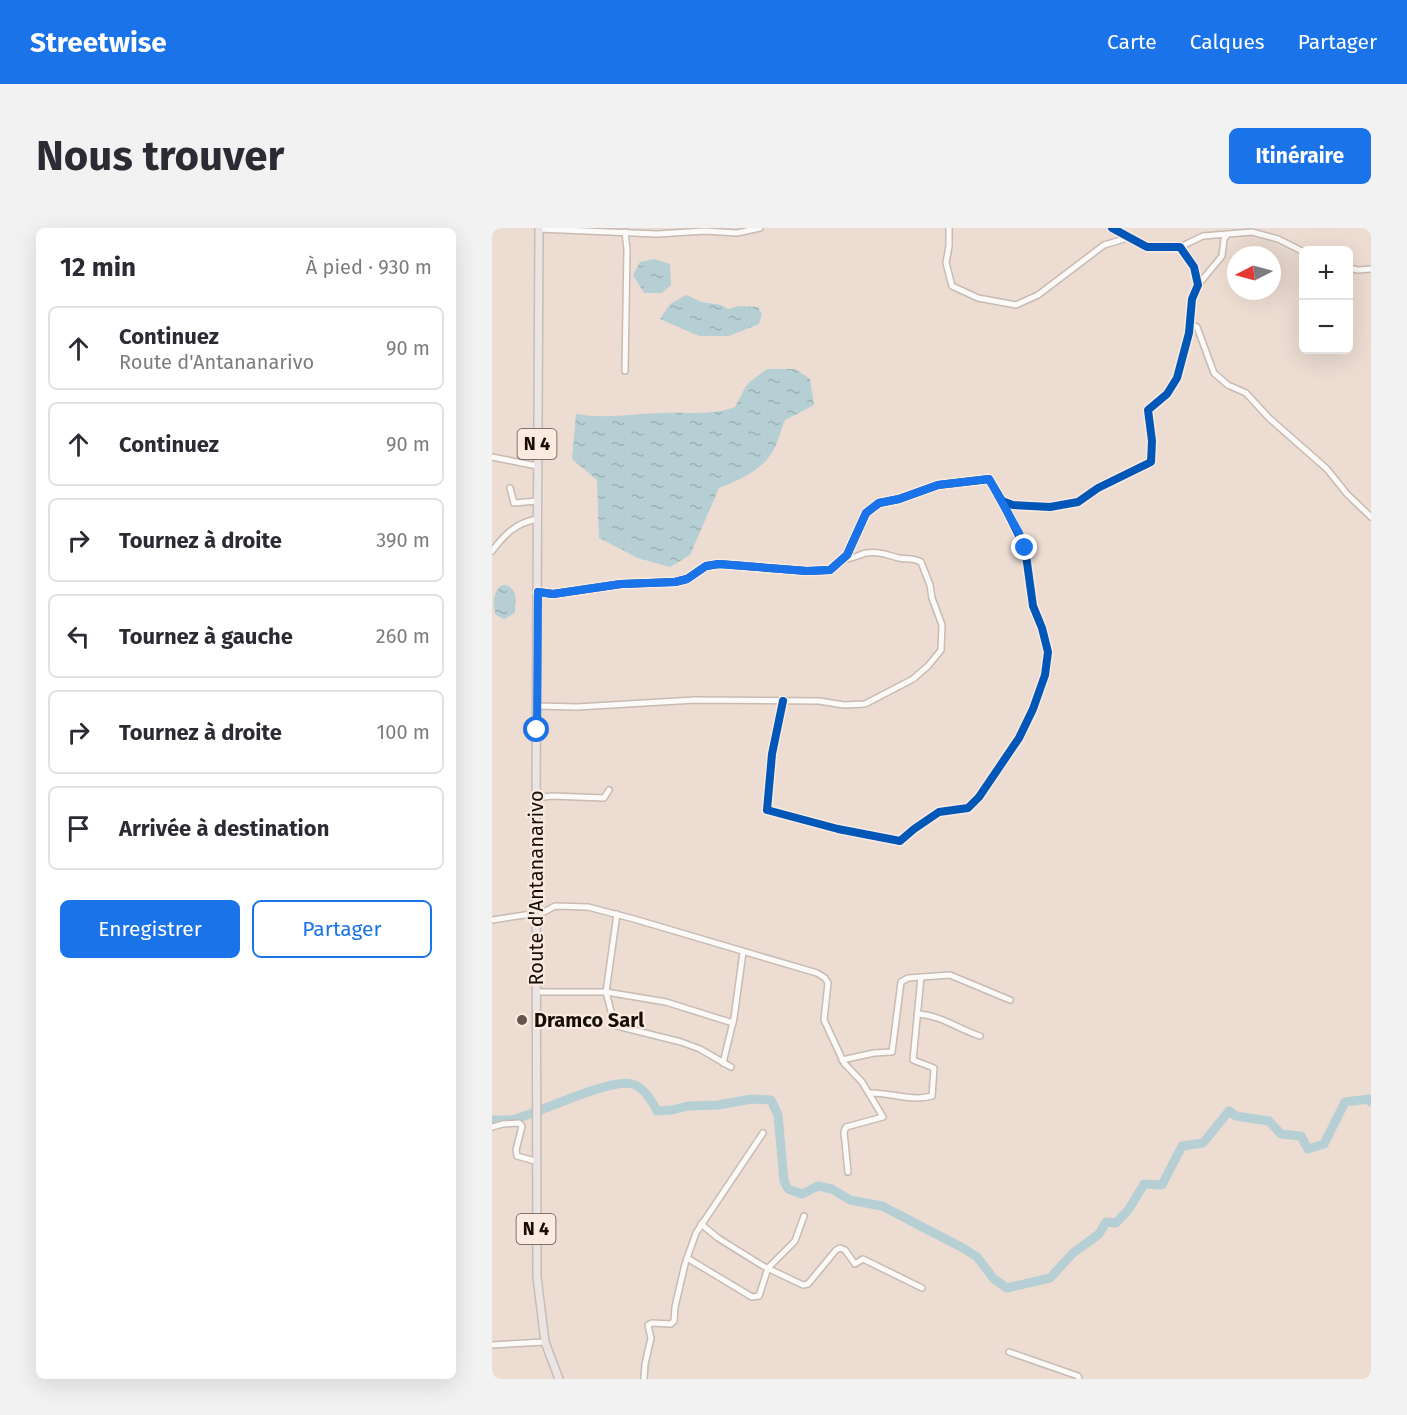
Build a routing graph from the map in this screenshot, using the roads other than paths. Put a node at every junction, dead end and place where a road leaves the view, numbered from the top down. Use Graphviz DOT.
graph roads {
  1 [pos="539,228"];
  2 [pos="760,228"];
  3 [pos="949,228"];
  4 [pos="1112,228"];
  5 [pos="1215,231"];
  6 [pos="625,232"];
  7 [pos="1227,235"];
  8 [pos="1131,237"];
  9 [pos="1180,247"];
  10 [pos="1299,250"];
  11 [pos="1353,269"];
  12 [pos="1371,269"];
  13 [pos="1198,285"];
  14 [pos="1190,324"];
  15 [pos="625,371"];
  16 [pos="492,457"];
  17 [pos="537,466"];
  18 [pos="510,488"];
  19 [pos="537,501"];
  20 [pos="1002,501"];
  21 [pos="1371,517"];
  22 [pos="537,519"];
  23 [pos="492,551"];
  24 [pos="843,559"];
  25 [pos="538,592"];
  26 [pos="783,701"];
  27 [pos="538,706"];
  28 [pos="609,790"];
  29 [pos="536,798"];
  30 [pos="537,913"];
  31 [pos="616,914"];
  32 [pos="492,920"];
  33 [pos="743,952"];
  34 [pos="921,977"];
  35 [pos="536,992"];
  36 [pos="606,992"];
  37 [pos="1010,1000"];
  38 [pos="917,1014"];
  39 [pos="733,1023"];
  40 [pos="980,1036"];
  41 [pos="842,1060"];
  42 [pos="723,1063"];
  43 [pos="731,1067"];
  44 [pos="869,1093"];
  45 [pos="492,1127"];
  46 [pos="763,1133"];
  47 [pos="535,1161"];
  48 [pos="848,1172"];
  49 [pos="804,1216"];
  50 [pos="701,1224"];
  51 [pos="687,1258"];
  52 [pos="768,1268"];
  53 [pos="922,1288"];
  54 [pos="545,1342"];
  55 [pos="492,1345"];
  56 [pos="1009,1352"];
  57 [pos="559,1379"];
  58 [pos="644,1379"];
  59 [pos="1079,1379"];
  1 -- 6 [label="street"];
  1 -- 17 [label="main road, N 4"];
  2 -- 6 [label="street"];
  3 -- 8 [label="street"];
  4 -- 8 [label="street"];
  5 -- 7 [label="street"];
  5 -- 9 [label="street"];
  6 -- 15 [label="street"];
  7 -- 10 [label="street"];
  7 -- 13 [label="street"];
  8 -- 9 [label="street"];
  9 -- 13 [label="street"];
  11 -- 12 [label="street"];
  13 -- 14 [label="street"];
  14 -- 20 [label="street"];
  14 -- 21 [label="street"];
  16 -- 17 [label="street"];
  17 -- 19 [label="main road, N 4"];
  18 -- 19 [label="street"];
  19 -- 22 [label="main road, N 4"];
  20 -- 24 [label="street"];
  20 -- 26 [label="street"];
  22 -- 23 [label="street"];
  22 -- 25 [label="main road, N 4"];
  24 -- 25 [label="street"];
  24 -- 26 [label="street"];
  25 -- 27 [label="main road, Route d'Antananarivo / N 4"];
  26 -- 27 [label="street"];
  27 -- 29 [label="main road, Route d'Antananarivo / N 4"];
  28 -- 29 [label="street"];
  29 -- 30 [label="main road, Route d'Antananarivo / N 4"];
  30 -- 31 [label="street"];
  30 -- 32 [label="street"];
  30 -- 35 [label="main road, Route d'Antananarivo / N 4"];
  31 -- 33 [label="street"];
  31 -- 36 [label="street"];
  33 -- 39 [label="street"];
  33 -- 41 [label="street"];
  34 -- 37 [label="street"];
  34 -- 38 [label="street"];
  34 -- 41 [label="street"];
  35 -- 36 [label="street"];
  35 -- 47 [label="main road, Route d'Antananarivo / N 4"];
  36 -- 39 [label="street"];
  36 -- 42 [label="street"];
  38 -- 40 [label="street"];
  38 -- 44 [label="street"];
  39 -- 42 [label="street"];
  41 -- 44 [label="street"];
  42 -- 43 [label="street"];
  44 -- 48 [label="street"];
  45 -- 47 [label="street"];
  46 -- 50 [label="street"];
  47 -- 54 [label="main road, N 4"];
  49 -- 52 [label="street"];
  50 -- 51 [label="street"];
  50 -- 52 [label="street"];
  51 -- 52 [label="street"];
  51 -- 58 [label="street"];
  52 -- 53 [label="street"];
  54 -- 55 [label="street"];
  54 -- 57 [label="main road, N 4"];
  56 -- 59 [label="street"];
}
